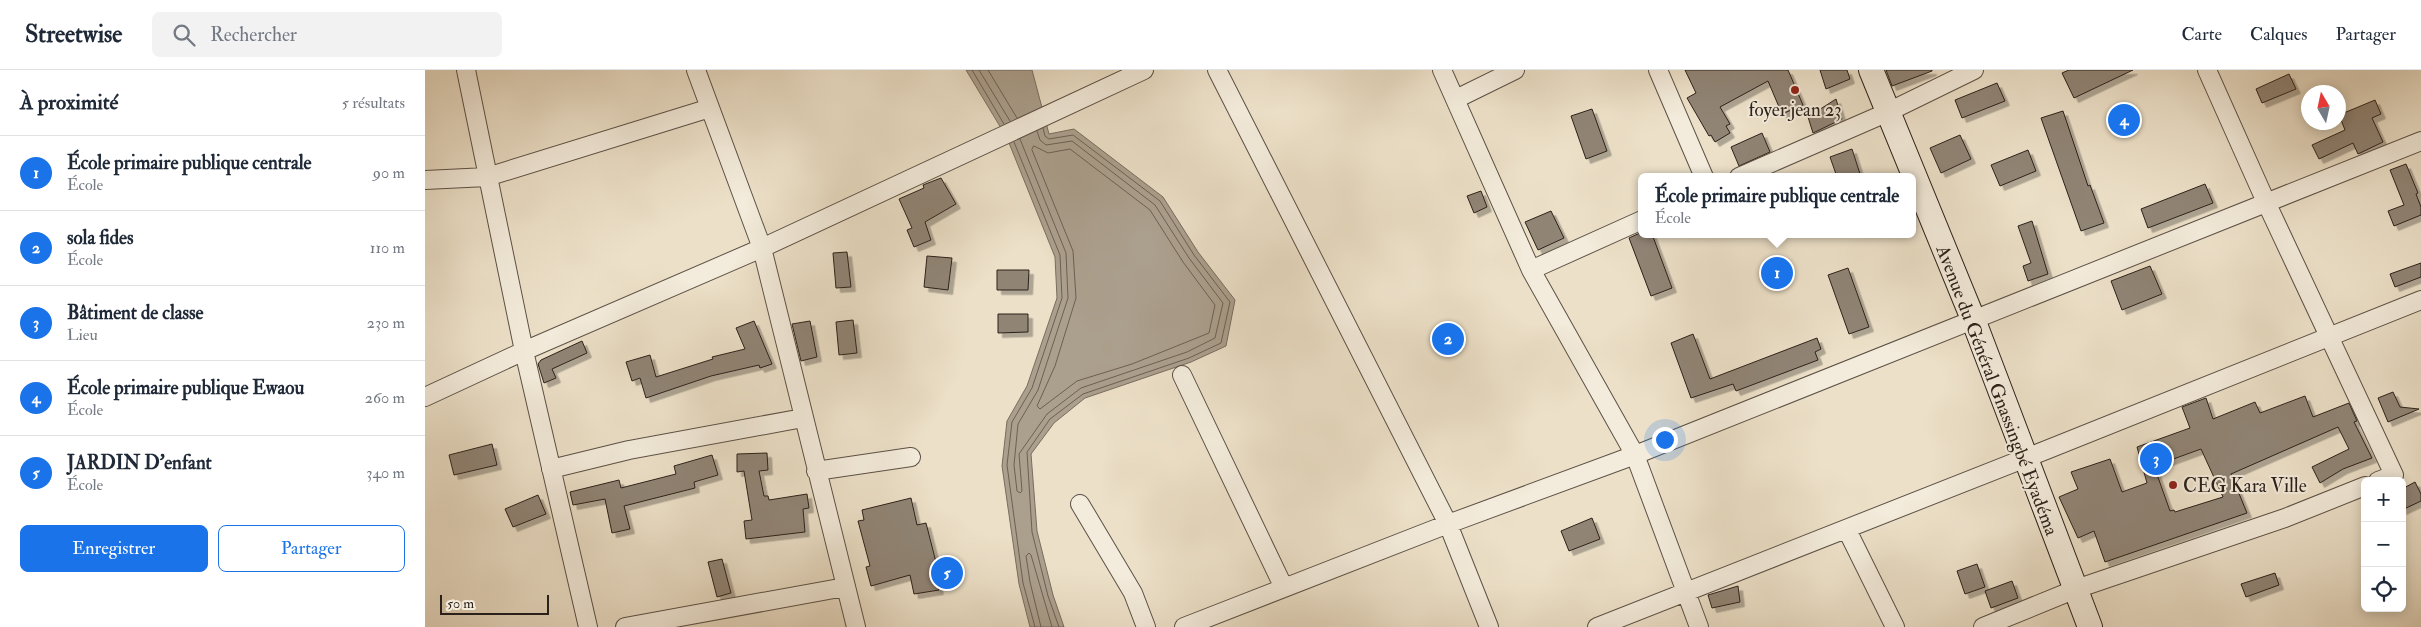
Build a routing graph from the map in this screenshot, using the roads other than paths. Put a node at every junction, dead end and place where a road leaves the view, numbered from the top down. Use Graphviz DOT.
graph roads {
  1 [pos="466,70"];
  2 [pos="696,70"];
  3 [pos="1144,70"];
  4 [pos="1217,70"];
  5 [pos="1442,70"];
  6 [pos="1515,70"];
  7 [pos="1658,70"];
  8 [pos="1871,70"];
  9 [pos="1973,70"];
  10 [pos="2207,70"];
  11 [pos="1456,99"];
  12 [pos="710,108"];
  13 [pos="1886,113"];
  14 [pos="2421,141"];
  15 [pos="1702,173"];
  16 [pos="1748,173"];
  17 [pos="1911,173"];
  18 [pos="487,177"];
  19 [pos="425,180"];
  20 [pos="1916,184"];
  21 [pos="2266,202"];
  22 [pos="1638,222"];
  23 [pos="762,248"];
  24 [pos="1531,270"];
  25 [pos="2421,300"];
  26 [pos="1973,319"];
  27 [pos="2329,337"];
  28 [pos="524,351"];
  29 [pos="1182,374"];
  30 [pos="425,397"];
  31 [pos="803,418"];
  32 [pos="1635,455"];
  33 [pos="2026,456"];
  34 [pos="911,457"];
  35 [pos="551,469"];
  36 [pos="817,471"];
  37 [pos="2389,477"];
  38 [pos="2361,488"];
  39 [pos="1080,504"];
  40 [pos="1448,524"];
  41 [pos="1847,530"];
  42 [pos="845,587"];
  43 [pos="1284,588"];
  44 [pos="2076,589"];
  45 [pos="1685,593"];
  46 [pos="588,627"];
  47 [pos="625,627"];
  48 [pos="856,627"];
  49 [pos="1146,627"];
  50 [pos="1184,627"];
  51 [pos="1489,627"];
  52 [pos="1597,627"];
  53 [pos="1699,627"];
  54 [pos="1895,627"];
  55 [pos="1983,627"];
  56 [pos="2090,627"];
  1 -- 18 [label="street"];
  2 -- 12 [label="street"];
  3 -- 23 [label="street"];
  4 -- 40 [label="street"];
  5 -- 11 [label="street"];
  6 -- 11 [label="street"];
  7 -- 15 [label="street"];
  8 -- 13 [label="main road, Avenue du Général Gnassingbé Eyadéma"];
  9 -- 13 [label="street"];
  10 -- 21 [label="street"];
  11 -- 24 [label="street"];
  12 -- 18 [label="street"];
  12 -- 23 [label="street"];
  13 -- 16 [label="street"];
  13 -- 17 [label="main road, Avenue du Général Gnassingbé Eyadéma"];
  14 -- 21 [label="street"];
  18 -- 19 [label="street"];
  18 -- 28 [label="street"];
  20 -- 26 [label="main road, Avenue du Général Gnassingbé Eyadéma"];
  21 -- 26 [label="street"];
  21 -- 27 [label="street"];
  22 -- 24 [label="street"];
  23 -- 28 [label="street"];
  23 -- 31 [label="street"];
  24 -- 32 [label="street"];
  25 -- 27 [label="street"];
  26 -- 32 [label="street"];
  26 -- 33 [label="main road, Avenue du Général Gnassingbé Eyadéma"];
  27 -- 33 [label="street"];
  27 -- 37 [label="street"];
  28 -- 30 [label="street"];
  28 -- 35 [label="street"];
  29 -- 43 [label="street"];
  31 -- 35 [label="street"];
  31 -- 36 [label="street"];
  32 -- 40 [label="street"];
  32 -- 45 [label="street"];
  33 -- 41 [label="street"];
  33 -- 44 [label="main road, Avenue du Général Gnassingbé Eyadéma"];
  34 -- 36 [label="street"];
  35 -- 46 [label="street"];
  36 -- 42 [label="street"];
  38 -- 44 [label="street"];
  39 -- 49 [label="street"];
  40 -- 43 [label="street"];
  40 -- 51 [label="street"];
  41 -- 45 [label="street"];
  41 -- 54 [label="street"];
  42 -- 47 [label="street"];
  42 -- 48 [label="street"];
  43 -- 50 [label="street"];
  44 -- 55 [label="street"];
  44 -- 56 [label="main road, Avenue du Général Gnassingbé Eyadéma"];
  45 -- 52 [label="street"];
  45 -- 53 [label="street"];
}
